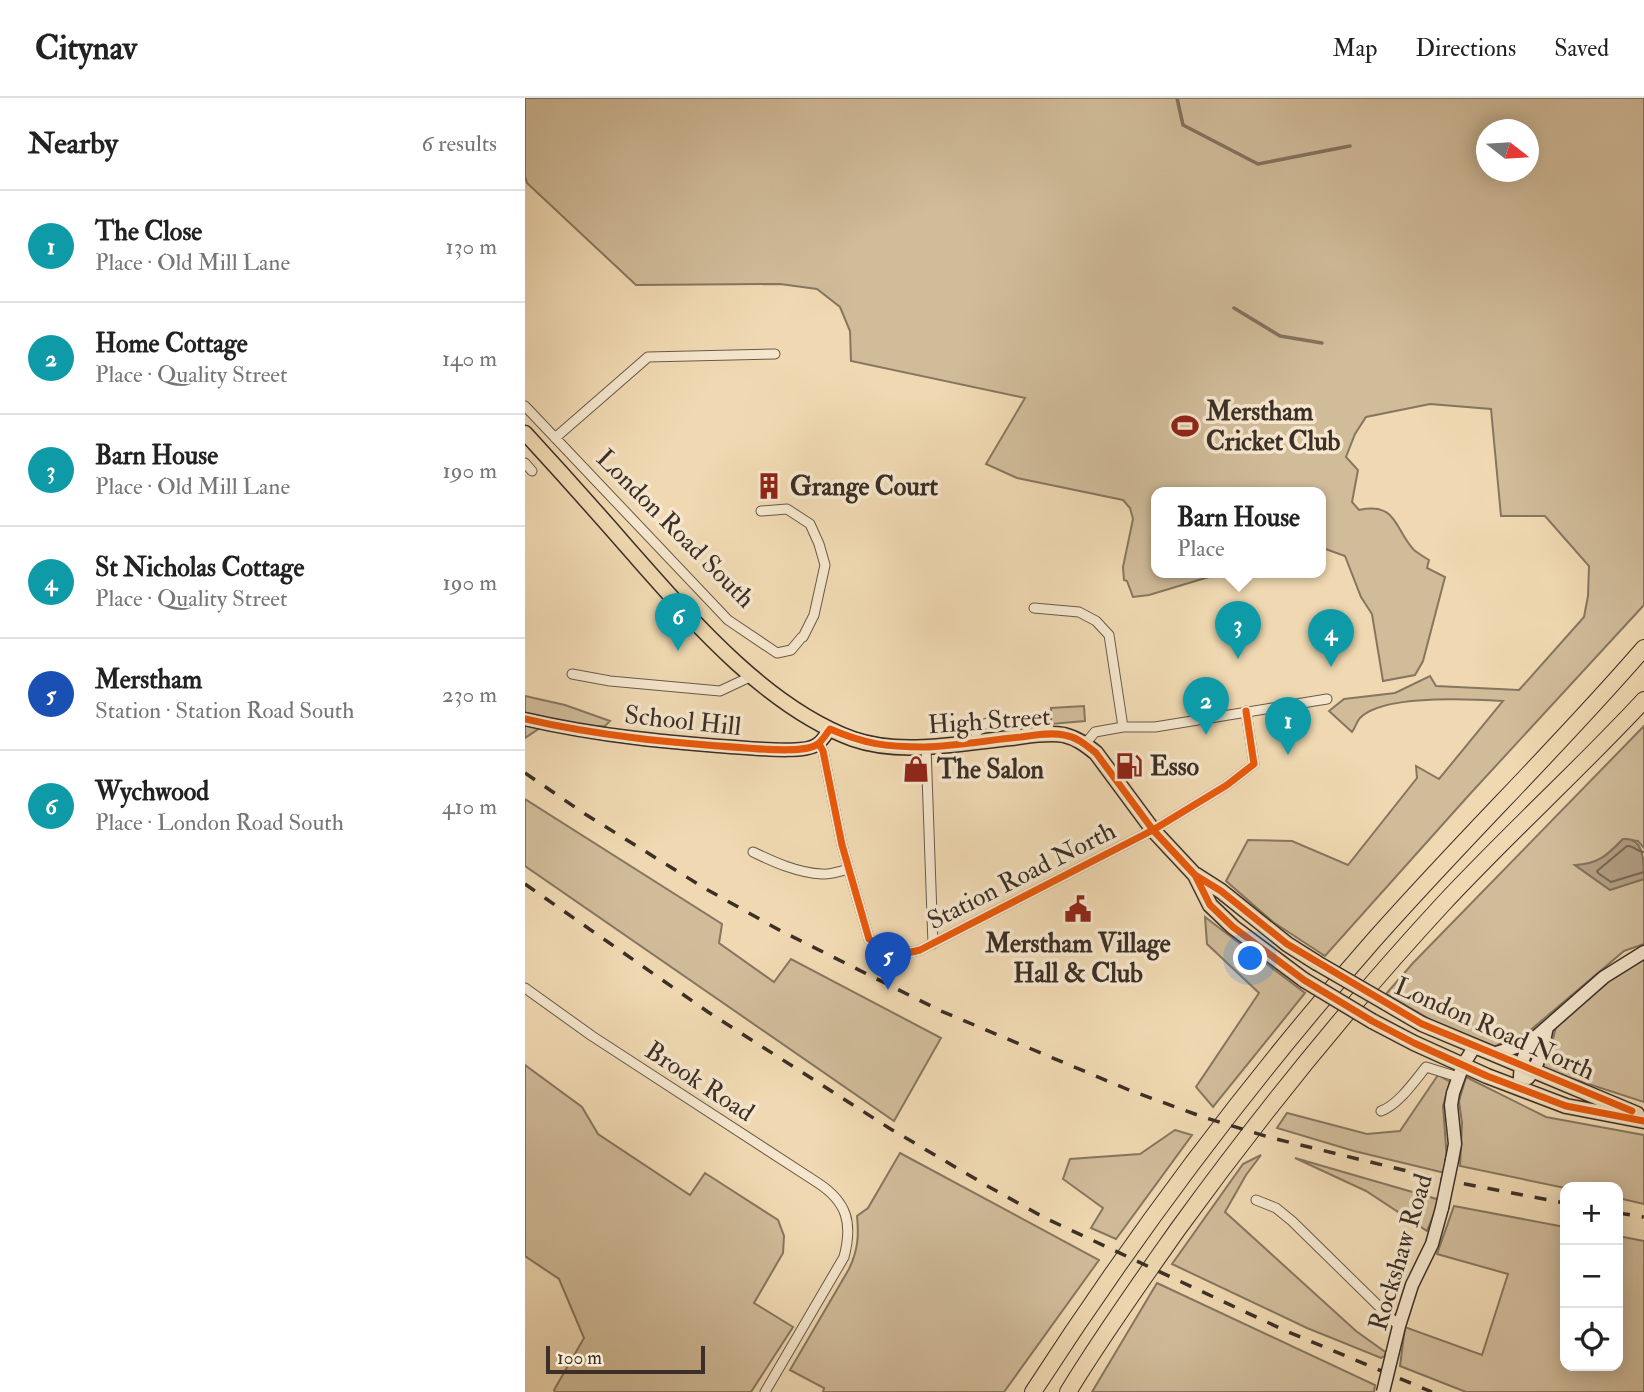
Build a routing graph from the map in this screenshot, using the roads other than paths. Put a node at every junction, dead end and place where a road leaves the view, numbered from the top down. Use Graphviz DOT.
graph roads {
  1 [pos="775,354"];
  2 [pos="525,406"];
  3 [pos="525,433"];
  4 [pos="555,438"];
  5 [pos="761,511"];
  6 [pos="1034,608"];
  7 [pos="1644,648"];
  8 [pos="572,674"];
  9 [pos="752,676"];
  10 [pos="1327,699"];
  11 [pos="1644,700"];
  12 [pos="1247,711"];
  13 [pos="525,719"];
  14 [pos="1123,727"];
  15 [pos="830,729"];
  16 [pos="819,744"];
  17 [pos="1085,744"];
  18 [pos="926,747"];
  19 [pos="1153,830"];
  20 [pos="753,852"];
  21 [pos="849,870"];
  22 [pos="1195,875"];
  23 [pos="933,944"];
  24 [pos="1644,952"];
  25 [pos="525,988"];
  26 [pos="1548,1027"];
  27 [pos="1529,1043"];
  28 [pos="1475,1046"];
  29 [pos="1493,1054"];
  30 [pos="1528,1068"];
  31 [pos="1461,1071"];
  32 [pos="1519,1088"];
  33 [pos="1381,1111"];
  34 [pos="1644,1119"];
  35 [pos="1256,1200"];
  36 [pos="1399,1326"];
  37 [pos="765,1392"];
  38 [pos="1033,1392"];
  39 [pos="1068,1392"];
  40 [pos="1383,1392"];
  1 -- 4 [label="street"];
  2 -- 4 [label="street, London Road South"];
  3 -- 9 [label="main road, London Road South"];
  4 -- 5 [label="street, London Road South"];
  6 -- 14 [label="street"];
  7 -- 38 [label="highway"];
  8 -- 9 [label="street"];
  9 -- 15 [label="main road, London Road South"];
  10 -- 12 [label="street"];
  11 -- 39 [label="highway"];
  12 -- 14 [label="street"];
  12 -- 19 [label="street, Station Road North"];
  13 -- 16 [label="street, School Hill"];
  14 -- 17 [label="street"];
  15 -- 16 [label="street"];
  15 -- 18 [label="main road, High Street"];
  16 -- 21 [label="street"];
  17 -- 18 [label="main road, High Street"];
  17 -- 19 [label="main road, High Street"];
  18 -- 23 [label="street"];
  19 -- 22 [label="main road, London Road North"];
  19 -- 23 [label="street, Station Road North"];
  20 -- 21 [label="street"];
  21 -- 23 [label="street, Station Road North"];
  22 -- 28 [label="main road, London Road North, bridge"];
  22 -- 31 [label="main road, London Road North, bridge"];
  24 -- 26 [label="street"];
  25 -- 37 [label="street, Brook Road"];
  26 -- 27 [label="street"];
  26 -- 30 [label="street"];
  27 -- 29 [label="street"];
  27 -- 30 [label="street"];
  28 -- 29 [label="main road, London Road North"];
  28 -- 31 [label="street, Rockshaw Road"];
  29 -- 30 [label="main road, London Road North"];
  30 -- 32 [label="street"];
  30 -- 34 [label="main road, London Road North"];
  31 -- 32 [label="main road, London Road North"];
  31 -- 33 [label="street"];
  31 -- 36 [label="street, Rockshaw Road, bridge"];
  32 -- 34 [label="main road, London Road North"];
  35 -- 36 [label="street"];
  36 -- 40 [label="street, Rockshaw Road, bridge"];
}
